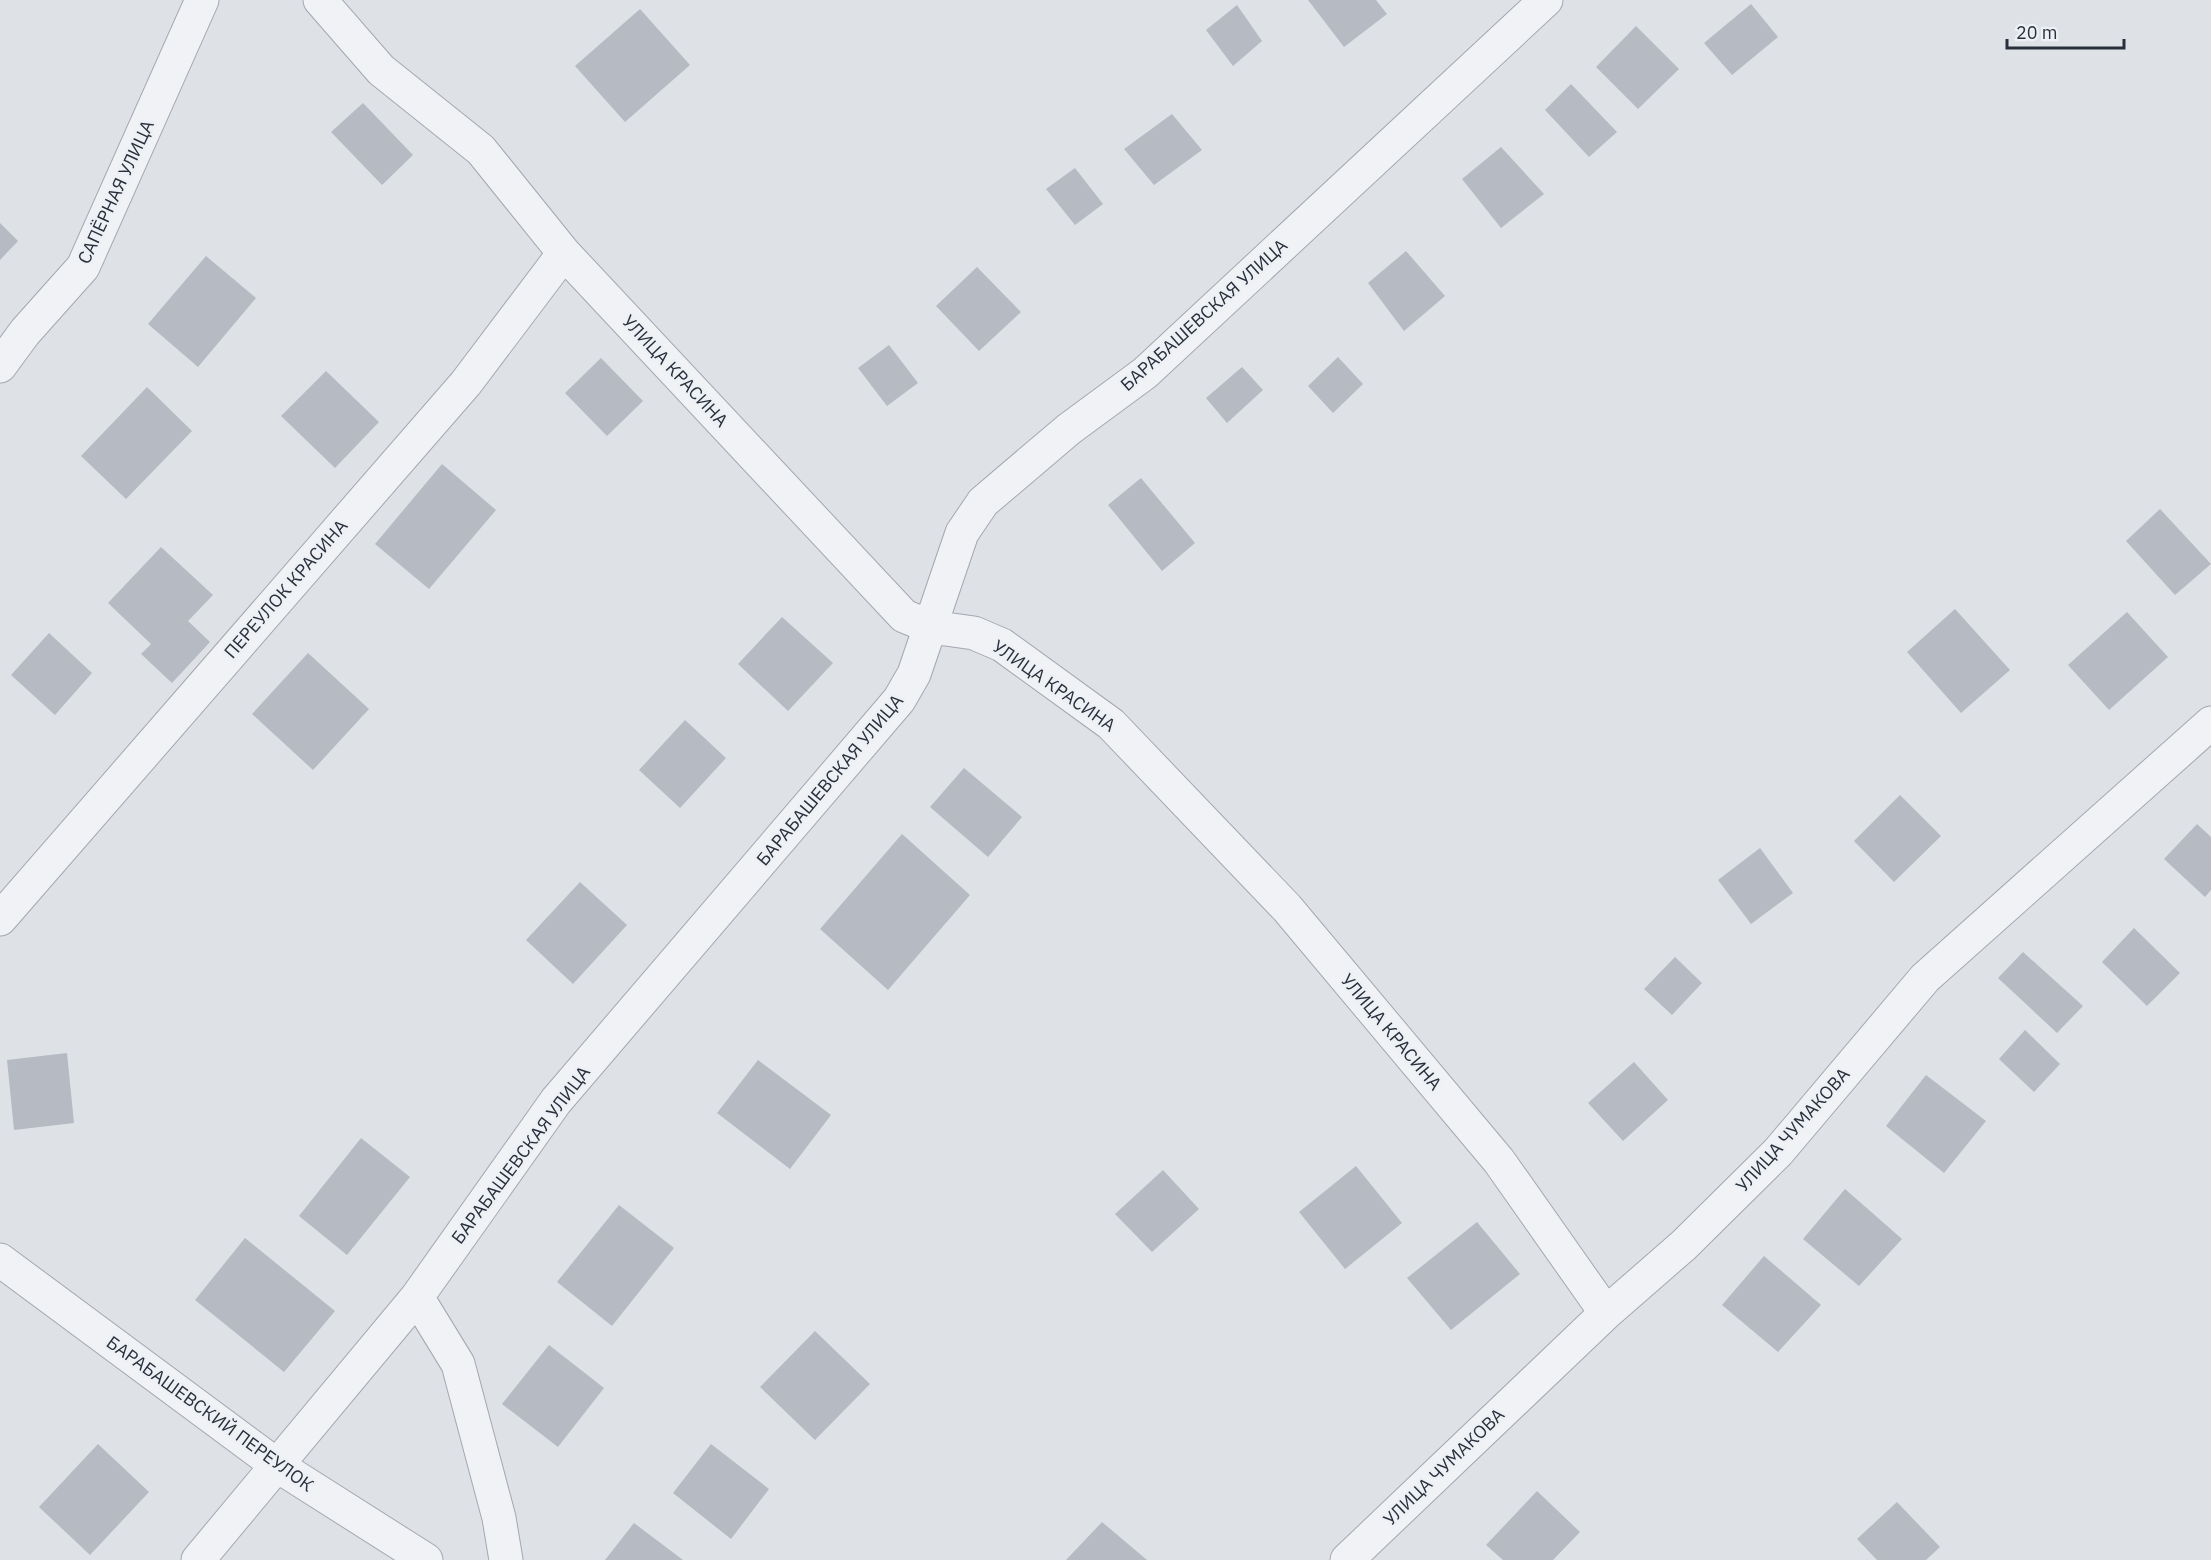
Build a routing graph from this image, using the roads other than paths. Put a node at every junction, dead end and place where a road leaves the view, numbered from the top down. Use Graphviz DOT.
graph roads {
  1 [pos="202,0"];
  2 [pos="320,0"];
  3 [pos="1546,0"];
  4 [pos="564,253"];
  5 [pos="0,366"];
  6 [pos="931,627"];
  7 [pos="2211,723"];
  8 [pos="0,919"];
  9 [pos="0,1260"];
  10 [pos="417,1297"];
  11 [pos="1606,1313"];
  12 [pos="278,1466"];
  13 [pos="198,1560"];
  14 [pos="426,1560"];
  15 [pos="506,1560"];
  16 [pos="1347,1560"];
  1 -- 5 [label="street, САПЁРНАЯ УЛИЦА"];
  2 -- 4 [label="street, УЛИЦА КРАСИНА"];
  3 -- 6 [label="street, БАРАБАШЕВСКАЯ УЛИЦА"];
  4 -- 6 [label="street, УЛИЦА КРАСИНА"];
  4 -- 8 [label="street, ПЕРЕУЛОК КРАСИНА"];
  6 -- 10 [label="street, БАРАБАШЕВСКАЯ УЛИЦА"];
  6 -- 11 [label="street, УЛИЦА КРАСИНА"];
  7 -- 11 [label="street, УЛИЦА ЧУМАКОВА"];
  9 -- 12 [label="street, БАРАБАШЕВСКИЙ ПЕРЕУЛОК"];
  10 -- 12 [label="street, БАРАБАШЕВСКАЯ УЛИЦА"];
  10 -- 15 [label="street"];
  11 -- 16 [label="street, УЛИЦА ЧУМАКОВА"];
  12 -- 13 [label="street, БАРАБАШЕВСКАЯ УЛИЦА"];
  12 -- 14 [label="street, БАРАБАШЕВСКИЙ ПЕРЕУЛОК"];
}
